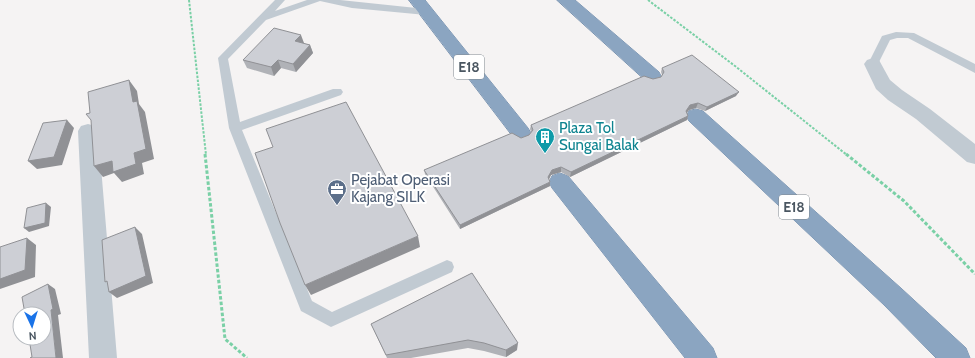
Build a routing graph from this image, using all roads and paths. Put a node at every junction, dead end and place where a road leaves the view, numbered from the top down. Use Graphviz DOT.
graph roads {
  1 [pos="189,0"];
  2 [pos="280,0"];
  3 [pos="316,0"];
  4 [pos="324,0"];
  5 [pos="565,0"];
  6 [pos="648,0"];
  7 [pos="422,6"];
  8 [pos="263,18"];
  9 [pos="873,64"];
  10 [pos="975,69"];
  11 [pos="652,76"];
  12 [pos="337,92"];
  13 [pos="696,116"];
  14 [pos="235,128"];
  15 [pos="88,131"];
  16 [pos="521,133"];
  17 [pos="975,156"];
  18 [pos="560,182"];
  19 [pos="447,267"];
  20 [pos="975,274"];
  21 [pos="103,358"];
  22 [pos="247,358"];
  23 [pos="703,358"];
  24 [pos="956,358"];
  1 -- 22 [label="path"];
  2 -- 8 [label="lane"];
  3 -- 8 [label="lane"];
  4 -- 7 [label="lane"];
  5 -- 11 [label="highway"];
  6 -- 20 [label="path"];
  7 -- 16 [label="highway, E18"];
  8 -- 14 [label="lane"];
  9 -- 10 [label="lane"];
  9 -- 17 [label="street"];
  12 -- 14 [label="lane"];
  13 -- 24 [label="highway, E18"];
  14 -- 19 [label="lane"];
  15 -- 21 [label="street"];
  18 -- 23 [label="highway"];
}
